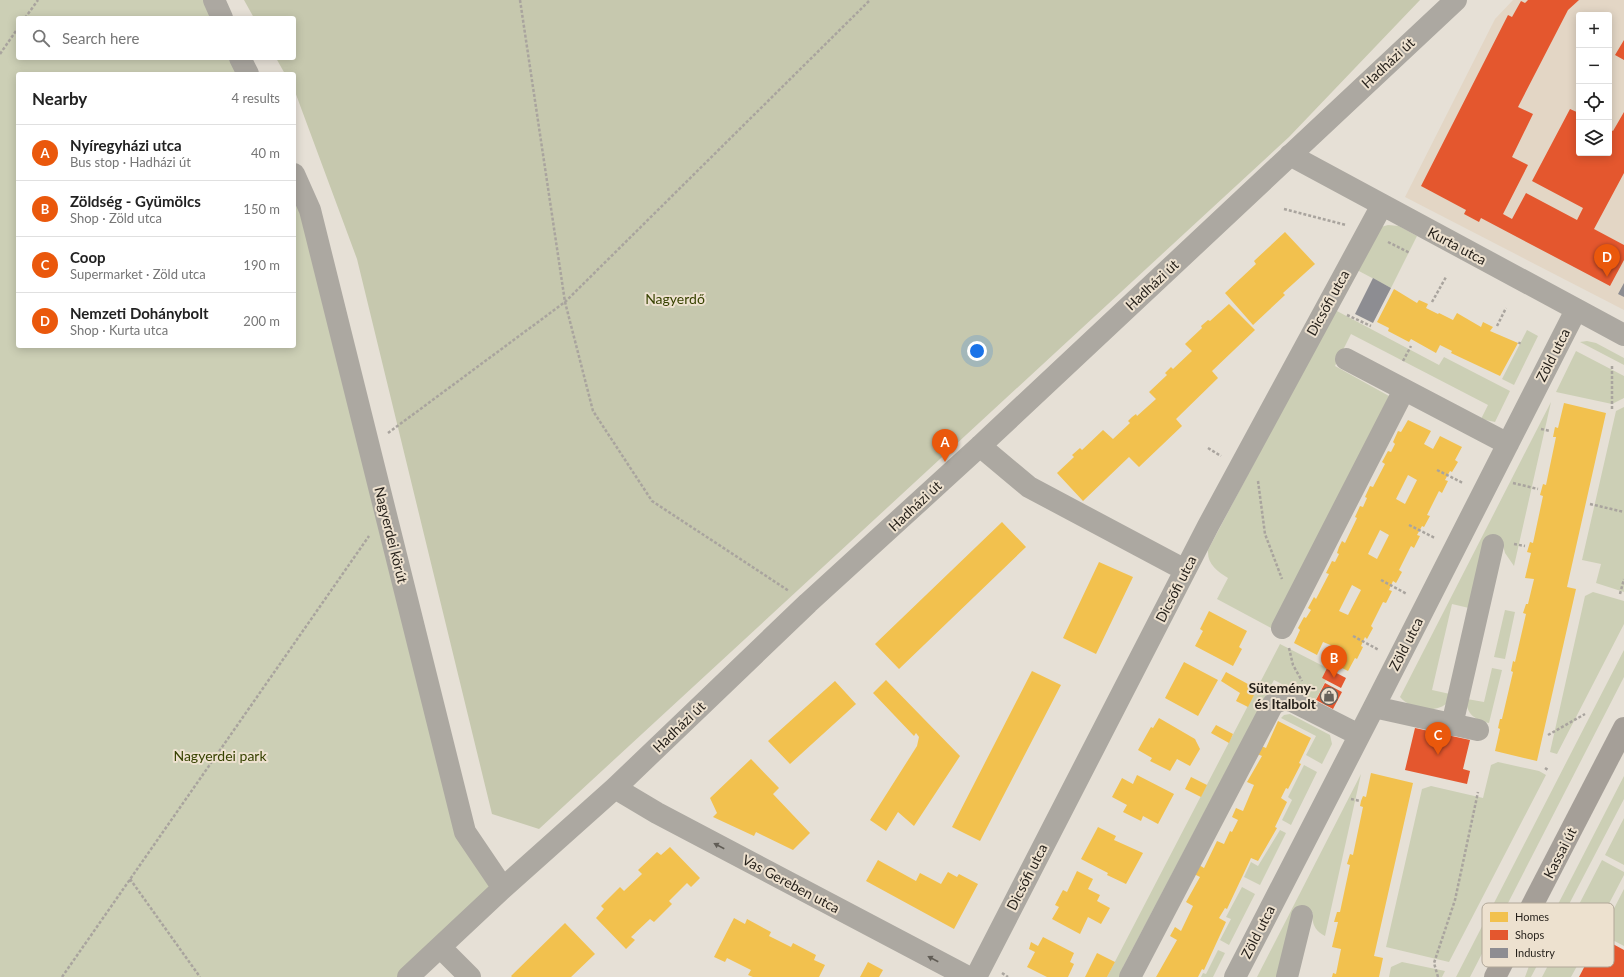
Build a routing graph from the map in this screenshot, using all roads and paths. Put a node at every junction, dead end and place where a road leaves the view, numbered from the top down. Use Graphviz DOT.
graph roads {
  1 [pos="38,0"];
  2 [pos="214,0"];
  3 [pos="520,0"];
  4 [pos="870,0"];
  5 [pos="1456,0"];
  6 [pos="26,16"];
  7 [pos="221,16"];
  8 [pos="16,31"];
  9 [pos="0,54"];
  10 [pos="241,60"];
  11 [pos="247,72"];
  12 [pos="1290,155"];
  13 [pos="296,178"];
  14 [pos="1382,205"];
  15 [pos="1446,277"];
  16 [pos="565,302"];
  17 [pos="1432,302"];
  18 [pos="1506,308"];
  19 [pos="1576,310"];
  20 [pos="1496,326"];
  21 [pos="1624,335"];
  22 [pos="1411,346"];
  23 [pos="1346,359"];
  24 [pos="1403,361"];
  25 [pos="1612,364"];
  26 [pos="1404,390"];
  27 [pos="1612,409"];
  28 [pos="1508,444"];
  29 [pos="369,446"];
  30 [pos="980,446"];
  31 [pos="1208,448"];
  32 [pos="1239,468"];
  33 [pos="1437,470"];
  34 [pos="1464,483"];
  35 [pos="1511,483"];
  36 [pos="1538,489"];
  37 [pos="1590,504"];
  38 [pos="1624,512"];
  39 [pos="386,513"];
  40 [pos="1409,525"];
  41 [pos="1436,538"];
  42 [pos="1493,545"];
  43 [pos="1185,570"];
  44 [pos="1624,579"];
  45 [pos="1381,580"];
  46 [pos="1408,594"];
  47 [pos="1620,594"];
  48 [pos="1298,597"];
  49 [pos="808,603"];
  50 [pos="1282,628"];
  51 [pos="1353,636"];
  52 [pos="1379,650"];
  53 [pos="1374,707"];
  54 [pos="1585,714"];
  55 [pos="1452,724"];
  56 [pos="1624,728"];
  57 [pos="1478,730"];
  58 [pos="1359,735"];
  59 [pos="1548,735"];
  60 [pos="1545,768"];
  61 [pos="1548,770"];
  62 [pos="615,788"];
  63 [pos="1478,792"];
  64 [pos="130,879"];
  65 [pos="503,888"];
  66 [pos="1533,903"];
  67 [pos="1302,916"];
  68 [pos="441,948"];
  69 [pos="1500,967"];
  70 [pos="1001,973"];
  71 [pos="62,977"];
  72 [pos="200,977"];
  73 [pos="408,977"];
  74 [pos="470,977"];
  75 [pos="968,977"];
  76 [pos="976,977"];
  77 [pos="1008,977"];
  78 [pos="1130,977"];
  79 [pos="1235,977"];
  80 [pos="1287,977"];
  81 [pos="1438,977"];
  82 [pos="1495,977"];
  1 -- 6 [label="path"];
  2 -- 7 [label="street"];
  3 -- 16 [label="path"];
  4 -- 16 [label="path"];
  5 -- 12 [label="street, Hadházi út"];
  8 -- 9 [label="path"];
  10 -- 11 [label="street"];
  12 -- 14 [label="street, Kurta utca"];
  12 -- 30 [label="street, Hadházi út"];
  13 -- 29 [label="street, Nagyerdei körút"];
  14 -- 19 [label="street, Kurta utca"];
  14 -- 32 [label="street, Dicsőfi utca"];
  15 -- 17 [label="path"];
  16 -- 29 [label="path"];
  16 -- 49 [label="path"];
  18 -- 20 [label="path"];
  19 -- 21 [label="street, Kurta utca"];
  19 -- 28 [label="street, Zöld utca"];
  22 -- 24 [label="path"];
  23 -- 26 [label="street"];
  25 -- 27 [label="path"];
  26 -- 28 [label="street"];
  26 -- 48 [label="street"];
  28 -- 53 [label="street, Zöld utca"];
  29 -- 39 [label="street, Nagyerdei körút"];
  30 -- 43 [label="street"];
  30 -- 49 [label="street, Hadházi út"];
  31 -- 32 [label="path"];
  32 -- 43 [label="street, Dicsőfi utca"];
  32 -- 48 [label="path"];
  33 -- 34 [label="path"];
  35 -- 36 [label="path"];
  37 -- 38 [label="path"];
  39 -- 64 [label="path"];
  39 -- 65 [label="street, Nagyerdei körút"];
  40 -- 41 [label="path"];
  42 -- 55 [label="street"];
  43 -- 76 [label="street, Dicsőfi utca"];
  44 -- 47 [label="path"];
  45 -- 46 [label="path"];
  48 -- 50 [label="street"];
  49 -- 62 [label="street, Hadházi út"];
  51 -- 52 [label="path"];
  53 -- 55 [label="street"];
  53 -- 58 [label="street, Zöld utca"];
  54 -- 59 [label="path"];
  55 -- 57 [label="street"];
  56 -- 66 [label="main road, Kassai út"];
  58 -- 78 [label="street"];
  58 -- 79 [label="street, Zöld utca"];
  60 -- 61 [label="path"];
  62 -- 65 [label="street, Hadházi út"];
  75 -- 62 [label="street, Vas Gereben utca, one-way"];
  63 -- 81 [label="path"];
  64 -- 71 [label="path"];
  64 -- 72 [label="path"];
  65 -- 68 [label="street, Hadházi út"];
  67 -- 80 [label="street"];
  68 -- 73 [label="street, Hadházi út"];
  68 -- 74 [label="street"];
  69 -- 82 [label="main road, Kassai út"];
  70 -- 77 [label="path"];
}
